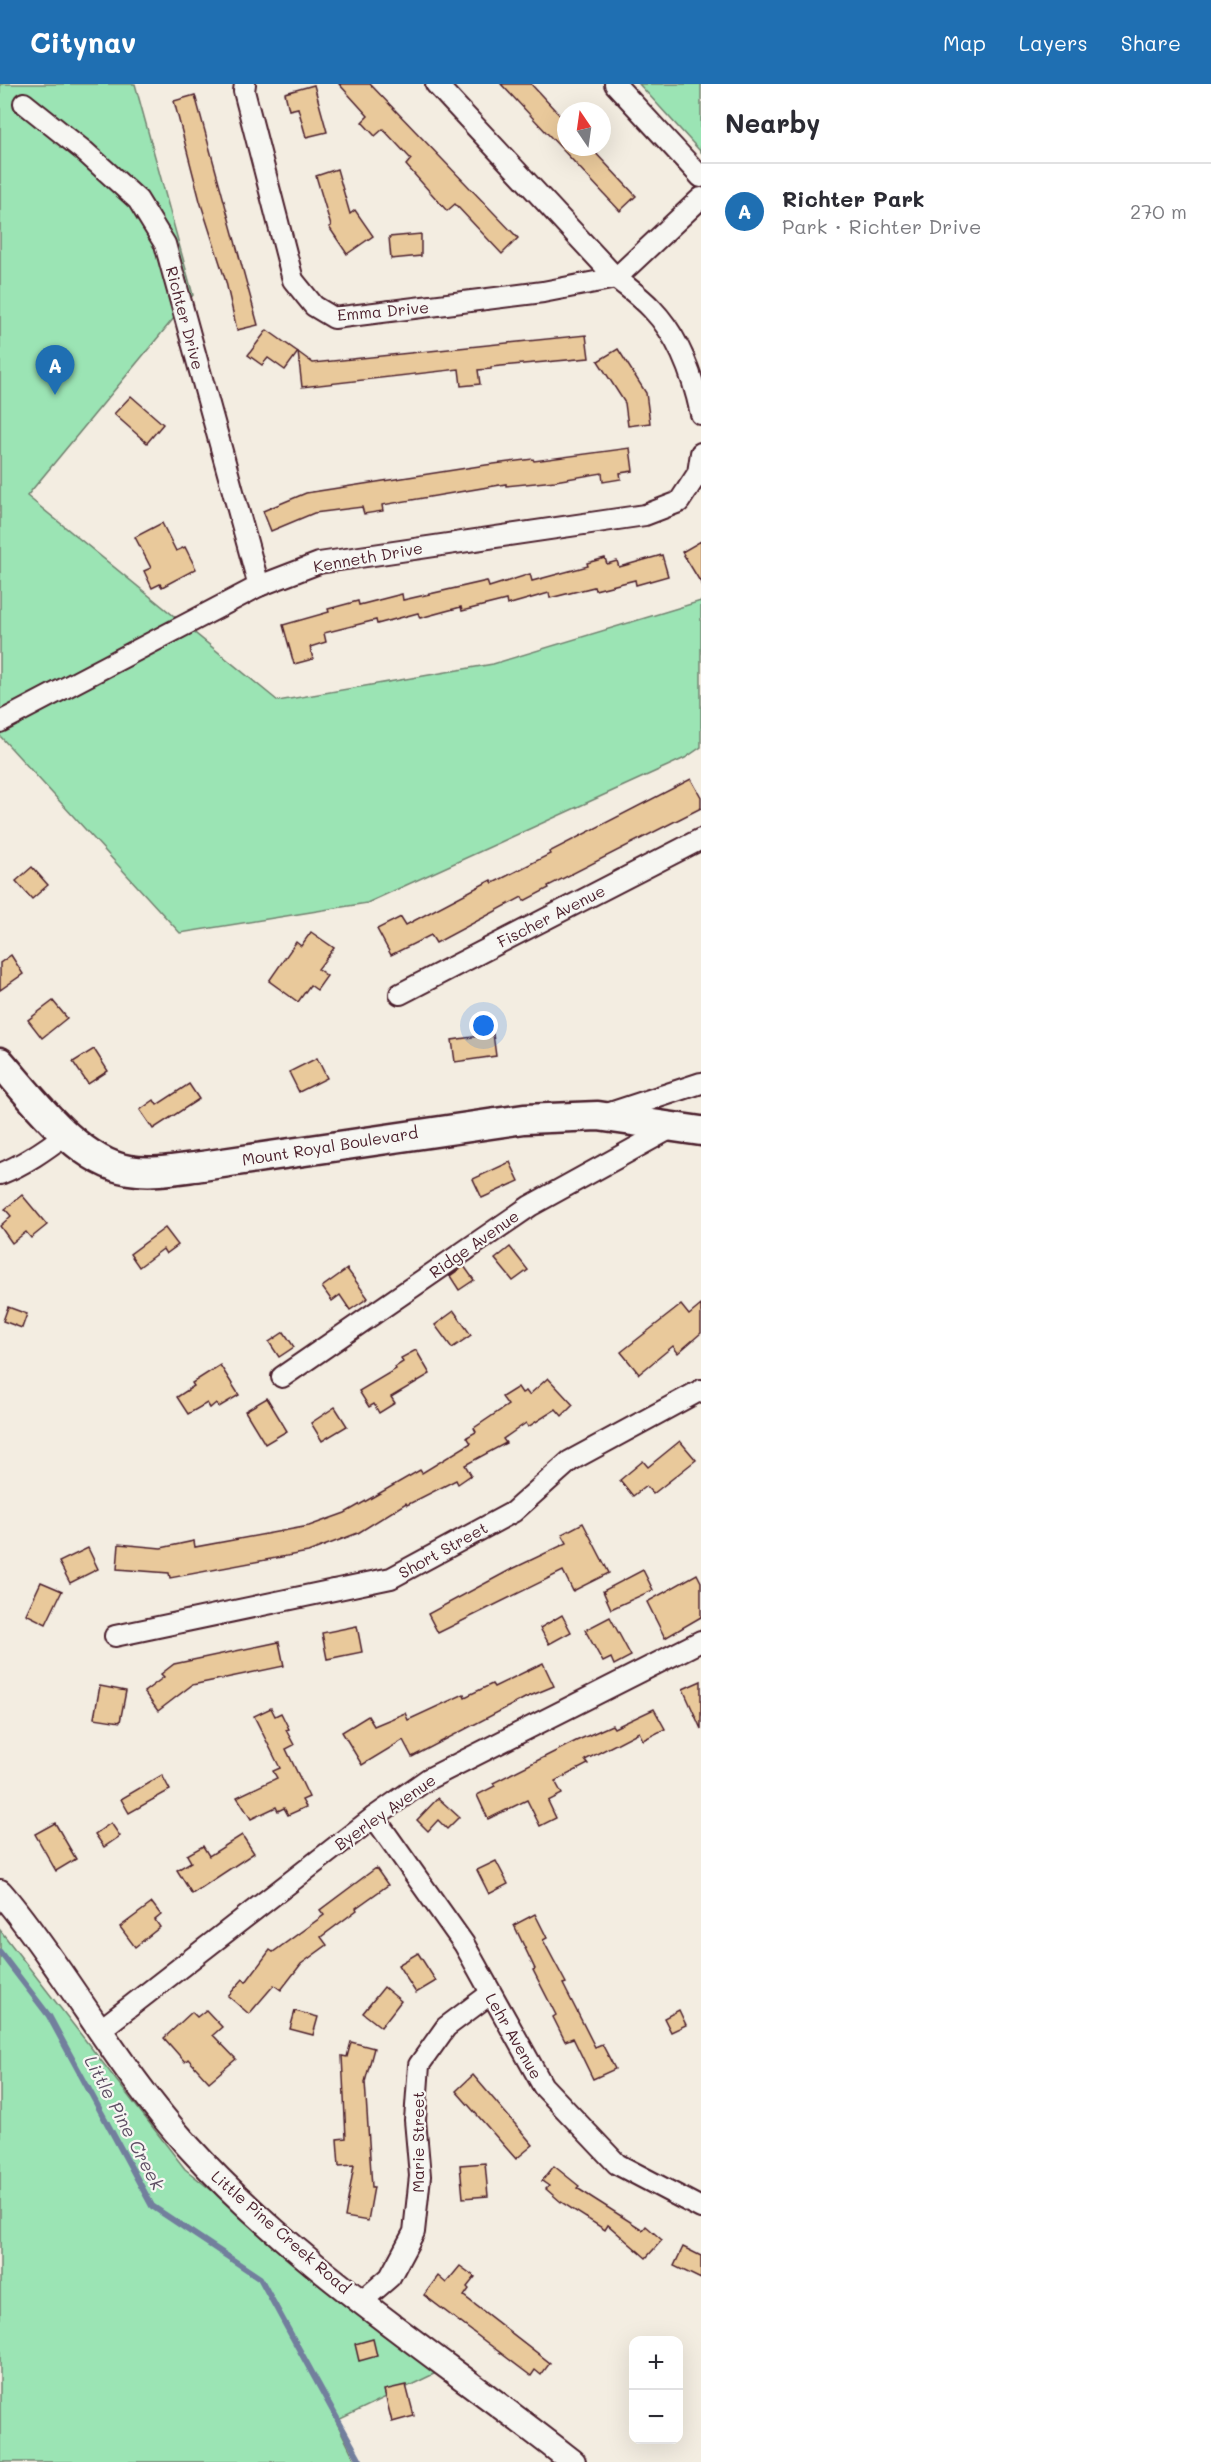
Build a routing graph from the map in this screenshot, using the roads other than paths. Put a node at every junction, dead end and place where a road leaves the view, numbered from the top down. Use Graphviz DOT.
graph roads {
  1 [pos="245,84"];
  2 [pos="436,84"];
  3 [pos="615,84"];
  4 [pos="24,103"];
  5 [pos="701,177"];
  6 [pos="701,198"];
  7 [pos="616,278"];
  8 [pos="701,414"];
  9 [pos="701,453"];
  10 [pos="259,586"];
  11 [pos="0,722"];
  12 [pos="701,839"];
  13 [pos="400,994"];
  14 [pos="0,1062"];
  15 [pos="701,1083"];
  16 [pos="598,1116"];
  17 [pos="688,1129"];
  18 [pos="66,1134"];
  19 [pos="0,1174"];
  20 [pos="282,1377"];
  21 [pos="701,1390"];
  22 [pos="115,1636"];
  23 [pos="701,1641"];
  24 [pos="374,1816"];
  25 [pos="0,1892"];
  26 [pos="490,1994"];
  27 [pos="100,2030"];
  28 [pos="701,2208"];
  29 [pos="361,2302"];
  30 [pos="573,2462"];
  1 -- 7 [label="street, Emma Drive"];
  2 -- 7 [label="street"];
  3 -- 5 [label="street"];
  4 -- 10 [label="street, Richter Drive"];
  6 -- 7 [label="street"];
  7 -- 8 [label="street"];
  9 -- 10 [label="street, Kenneth Drive"];
  10 -- 11 [label="street, Kenneth Drive"];
  12 -- 13 [label="street, Fischer Avenue"];
  14 -- 18 [label="main road, Mount Royal Boulevard"];
  15 -- 16 [label="street"];
  16 -- 17 [label="main road, Mount Royal Boulevard"];
  16 -- 18 [label="main road, Mount Royal Boulevard"];
  17 -- 20 [label="street, Ridge Avenue"];
  18 -- 19 [label="street"];
  21 -- 22 [label="street, Short Street"];
  23 -- 24 [label="street, Byerley Avenue"];
  24 -- 26 [label="street, Lehr Avenue"];
  24 -- 27 [label="street, Byerley Avenue"];
  25 -- 27 [label="street, Little Pine Creek Road"];
  26 -- 28 [label="street, Lehr Avenue"];
  26 -- 29 [label="street, Marie Street"];
  27 -- 29 [label="street, Little Pine Creek Road"];
  29 -- 30 [label="street, Little Pine Creek Road"];
}
